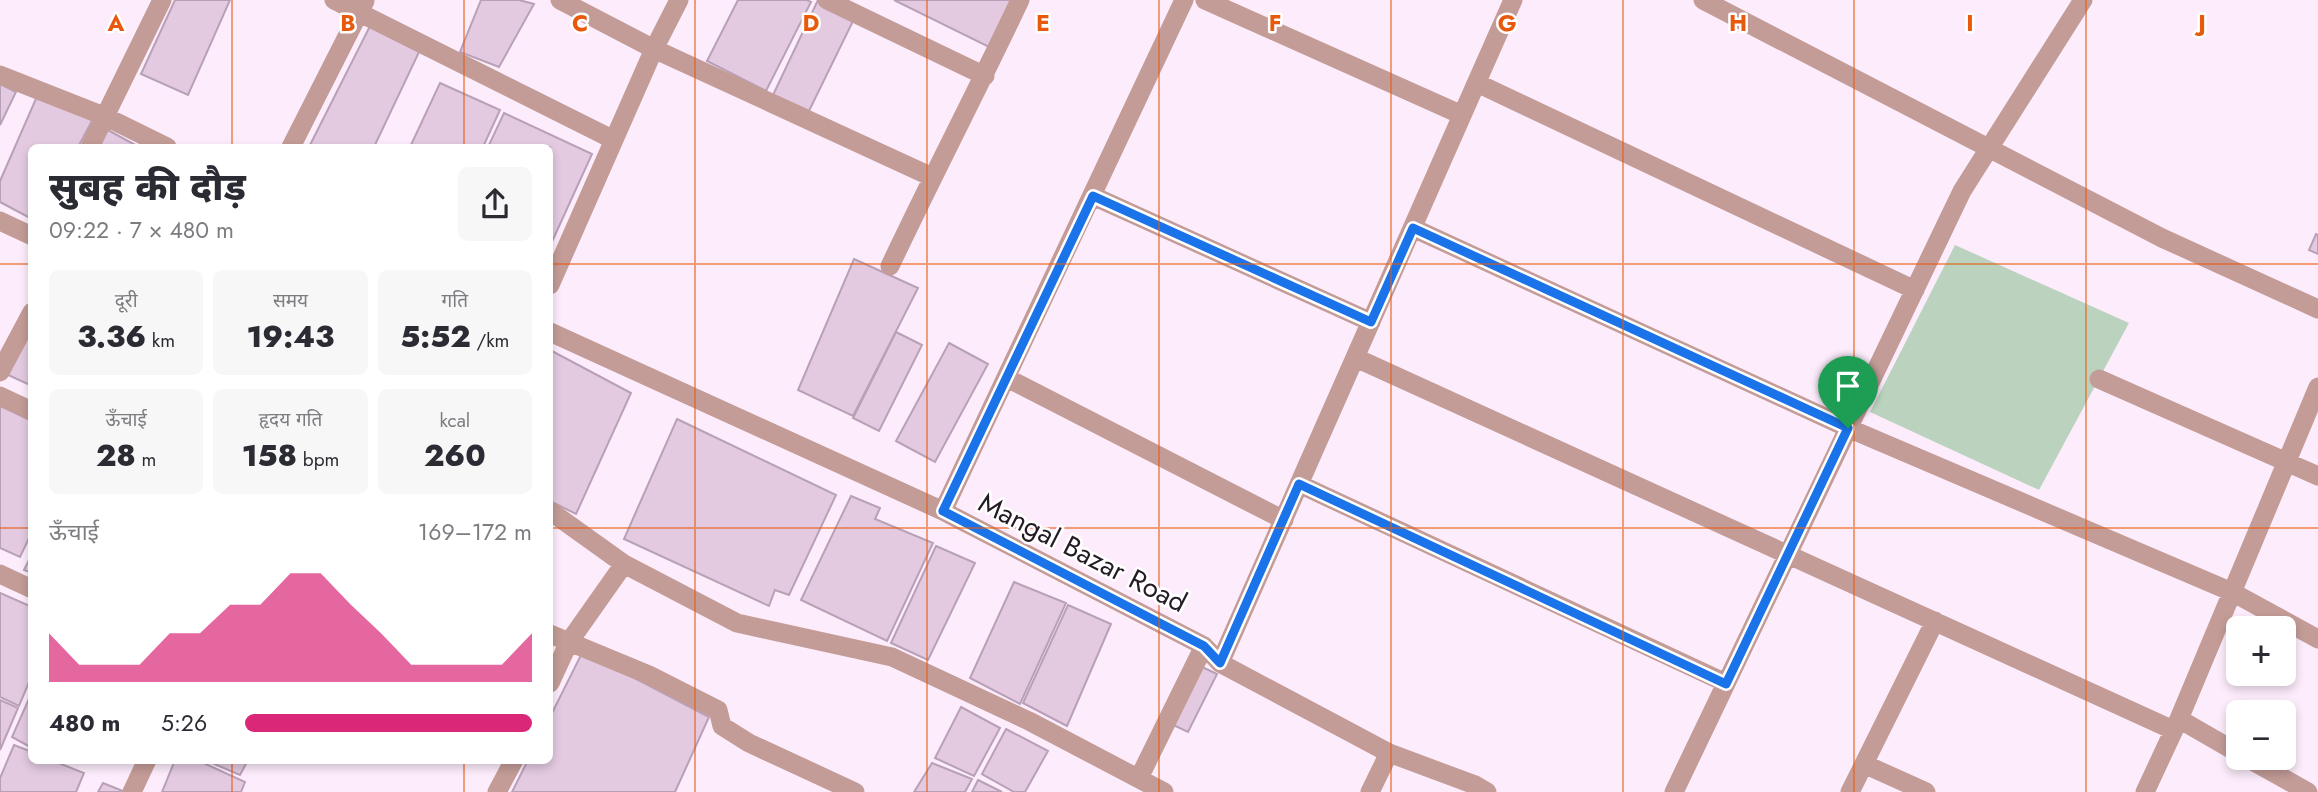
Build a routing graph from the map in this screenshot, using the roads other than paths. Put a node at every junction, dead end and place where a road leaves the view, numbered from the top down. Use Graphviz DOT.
graph roads {
  1 [pos="162,0"];
  2 [pos="334,0"];
  3 [pos="560,0"];
  4 [pos="679,0"];
  5 [pos="827,0"];
  6 [pos="1020,0"];
  7 [pos="1184,0"];
  8 [pos="1205,0"];
  9 [pos="1513,0"];
  10 [pos="1703,0"];
  11 [pos="2083,0"];
  12 [pos="362,6"];
  13 [pos="654,49"];
  14 [pos="0,75"];
  15 [pos="985,76"];
  16 [pos="1476,83"];
  17 [pos="1462,115"];
  18 [pos="104,116"];
  19 [pos="614,140"];
  20 [pos="91,144"];
  21 [pos="161,144"];
  22 [pos="293,144"];
  23 [pos="1989,148"];
  24 [pos="932,177"];
  25 [pos="1093,196"];
  26 [pos="0,222"];
  27 [pos="1413,228"];
  28 [pos="28,234"];
  29 [pos="890,266"];
  30 [pos="553,278"];
  31 [pos="1915,289"];
  32 [pos="2318,309"];
  33 [pos="28,320"];
  34 [pos="1371,322"];
  35 [pos="553,333"];
  36 [pos="1356,358"];
  37 [pos="0,372"];
  38 [pos="1007,378"];
  39 [pos="2099,379"];
  40 [pos="2318,387"];
  41 [pos="0,396"];
  42 [pos="28,409"];
  43 [pos="1848,428"];
  44 [pos="2287,462"];
  45 [pos="2318,476"];
  46 [pos="1299,484"];
  47 [pos="943,511"];
  48 [pos="553,513"];
  49 [pos="1283,520"];
  50 [pos="1788,554"];
  51 [pos="624,564"];
  52 [pos="0,574"];
  53 [pos="28,587"];
  54 [pos="2232,592"];
  55 [pos="1934,621"];
  56 [pos="553,635"];
  57 [pos="2318,639"];
  58 [pos="569,642"];
  59 [pos="1204,646"];
  60 [pos="1220,663"];
  61 [pos="553,677"];
  62 [pos="1726,684"];
  63 [pos="2176,725"];
  64 [pos="2226,748"];
  65 [pos="1389,753"];
  66 [pos="146,764"];
  67 [pos="147,764"];
  68 [pos="512,764"];
  69 [pos="1864,764"];
  70 [pos="2269,770"];
  71 [pos="1139,778"];
  72 [pos="132,792"];
  73 [pos="142,792"];
  74 [pos="497,792"];
  75 [pos="855,792"];
  76 [pos="1164,792"];
  77 [pos="1370,792"];
  78 [pos="1487,792"];
  79 [pos="1674,792"];
  80 [pos="1850,792"];
  81 [pos="1926,792"];
  82 [pos="2145,792"];
  83 [pos="2308,792"];
  1 -- 18 [label="street"];
  2 -- 12 [label="street"];
  3 -- 13 [label="street"];
  4 -- 13 [label="street"];
  5 -- 15 [label="street"];
  6 -- 15 [label="street"];
  7 -- 25 [label="street"];
  8 -- 17 [label="street"];
  9 -- 16 [label="street"];
  10 -- 23 [label="street"];
  11 -- 23 [label="street"];
  12 -- 19 [label="street"];
  12 -- 22 [label="street"];
  13 -- 19 [label="street"];
  13 -- 24 [label="street"];
  14 -- 18 [label="street"];
  15 -- 24 [label="street"];
  16 -- 17 [label="street"];
  16 -- 31 [label="street"];
  17 -- 27 [label="street"];
  18 -- 20 [label="street"];
  18 -- 21 [label="street"];
  19 -- 30 [label="street"];
  23 -- 31 [label="street"];
  23 -- 32 [label="street"];
  24 -- 29 [label="street"];
  25 -- 34 [label="street"];
  25 -- 38 [label="street"];
  26 -- 28 [label="street"];
  27 -- 34 [label="street"];
  27 -- 43 [label="street"];
  31 -- 43 [label="street"];
  33 -- 37 [label="street"];
  34 -- 36 [label="street"];
  35 -- 47 [label="street, Mangal Bazar Road"];
  36 -- 46 [label="street"];
  36 -- 50 [label="street"];
  38 -- 47 [label="street"];
  38 -- 49 [label="street"];
  39 -- 44 [label="street"];
  40 -- 44 [label="street"];
  41 -- 42 [label="street"];
  43 -- 50 [label="street"];
  43 -- 54 [label="street"];
  44 -- 45 [label="street"];
  44 -- 54 [label="street"];
  46 -- 49 [label="street"];
  46 -- 62 [label="street"];
  47 -- 59 [label="street, Mangal Bazar Road"];
  48 -- 51 [label="street"];
  49 -- 60 [label="street"];
  50 -- 55 [label="street"];
  50 -- 62 [label="street"];
  51 -- 58 [label="street"];
  51 -- 71 [label="street"];
  52 -- 53 [label="street"];
  54 -- 57 [label="street"];
  54 -- 63 [label="street"];
  55 -- 63 [label="street"];
  55 -- 69 [label="street"];
  56 -- 58 [label="street"];
  58 -- 61 [label="street"];
  58 -- 75 [label="street"];
  59 -- 60 [label="street, Mangal Bazar Road"];
  59 -- 71 [label="street"];
  60 -- 65 [label="street, Mangal Bazar Road"];
  62 -- 79 [label="street"];
  63 -- 64 [label="street"];
  63 -- 82 [label="street"];
  65 -- 77 [label="street"];
  65 -- 78 [label="street, Mangal Bazar Road"];
  66 -- 72 [label="street"];
  67 -- 73 [label="street"];
  68 -- 74 [label="street"];
  69 -- 80 [label="street"];
  69 -- 81 [label="street"];
  70 -- 83 [label="street"];
  71 -- 76 [label="street"];
}
